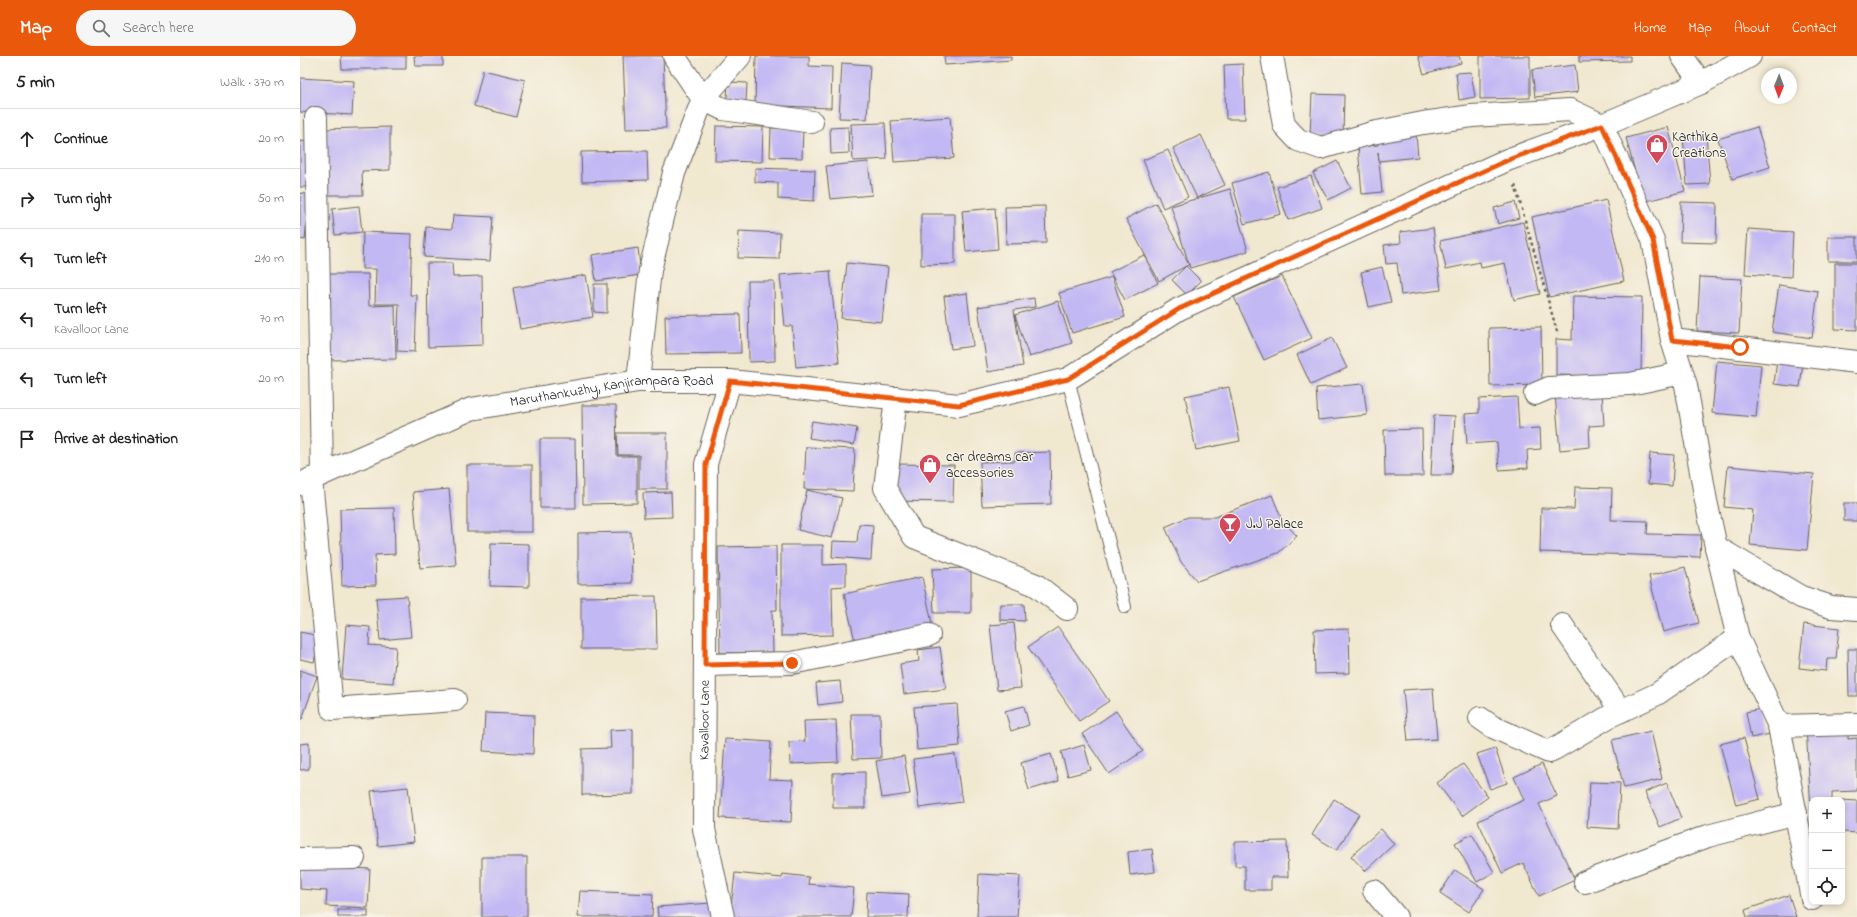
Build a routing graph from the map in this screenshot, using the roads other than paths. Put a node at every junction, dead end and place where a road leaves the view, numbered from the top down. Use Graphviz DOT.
graph roads {
  1 [pos="674,56"];
  2 [pos="740,56"];
  3 [pos="1272,56"];
  4 [pos="1682,56"];
  5 [pos="1750,56"];
  6 [pos="1701,83"];
  7 [pos="703,100"];
  8 [pos="316,118"];
  9 [pos="812,122"];
  10 [pos="1602,125"];
  11 [pos="1672,340"];
  12 [pos="1857,362"];
  13 [pos="1682,374"];
  14 [pos="1068,379"];
  15 [pos="638,381"];
  16 [pos="730,381"];
  17 [pos="1535,394"];
  18 [pos="896,398"];
  19 [pos="311,479"];
  20 [pos="1716,547"];
  21 [pos="1125,607"];
  22 [pos="1067,609"];
  23 [pos="1857,609"];
  24 [pos="1562,625"];
  25 [pos="929,635"];
  26 [pos="1738,638"];
  27 [pos="705,665"];
  28 [pos="455,700"];
  29 [pos="1621,711"];
  30 [pos="1480,718"];
  31 [pos="1857,724"];
  32 [pos="1779,726"];
  33 [pos="1796,813"];
  34 [pos="354,858"];
  35 [pos="300,859"];
  36 [pos="1585,882"];
  37 [pos="1809,884"];
  38 [pos="1374,891"];
  39 [pos="1814,905"];
  40 [pos="722,917"];
  41 [pos="1396,917"];
  42 [pos="1818,917"];
  1 -- 7 [label="street"];
  2 -- 7 [label="street"];
  3 -- 10 [label="street"];
  4 -- 6 [label="street"];
  5 -- 6 [label="street, Maruthankuzhy, Kanjirampara Road"];
  6 -- 10 [label="street, Maruthankuzhy, Kanjirampara Road"];
  7 -- 9 [label="street"];
  7 -- 15 [label="street"];
  8 -- 19 [label="street"];
  10 -- 11 [label="street"];
  10 -- 14 [label="street, Maruthankuzhy, Kanjirampara Road"];
  11 -- 12 [label="street"];
  11 -- 13 [label="street"];
  13 -- 17 [label="street"];
  13 -- 20 [label="street"];
  14 -- 18 [label="street, Maruthankuzhy, Kanjirampara Road"];
  14 -- 21 [label="lane"];
  15 -- 16 [label="street, Maruthankuzhy, Kanjirampara Road"];
  15 -- 19 [label="street, Maruthankuzhy, Kanjirampara Road"];
  16 -- 18 [label="street, Maruthankuzhy, Kanjirampara Road"];
  16 -- 27 [label="street, Kavalloor Lane"];
  18 -- 22 [label="street"];
  19 -- 28 [label="street"];
  20 -- 23 [label="street"];
  20 -- 26 [label="street"];
  24 -- 29 [label="street"];
  25 -- 27 [label="street"];
  26 -- 29 [label="street"];
  26 -- 32 [label="street"];
  27 -- 40 [label="street, Kavalloor Lane"];
  29 -- 30 [label="street"];
  31 -- 32 [label="street"];
  32 -- 33 [label="street"];
  33 -- 36 [label="street"];
  33 -- 37 [label="street"];
  34 -- 35 [label="street"];
  38 -- 41 [label="street"];
  39 -- 42 [label="street"];
}
